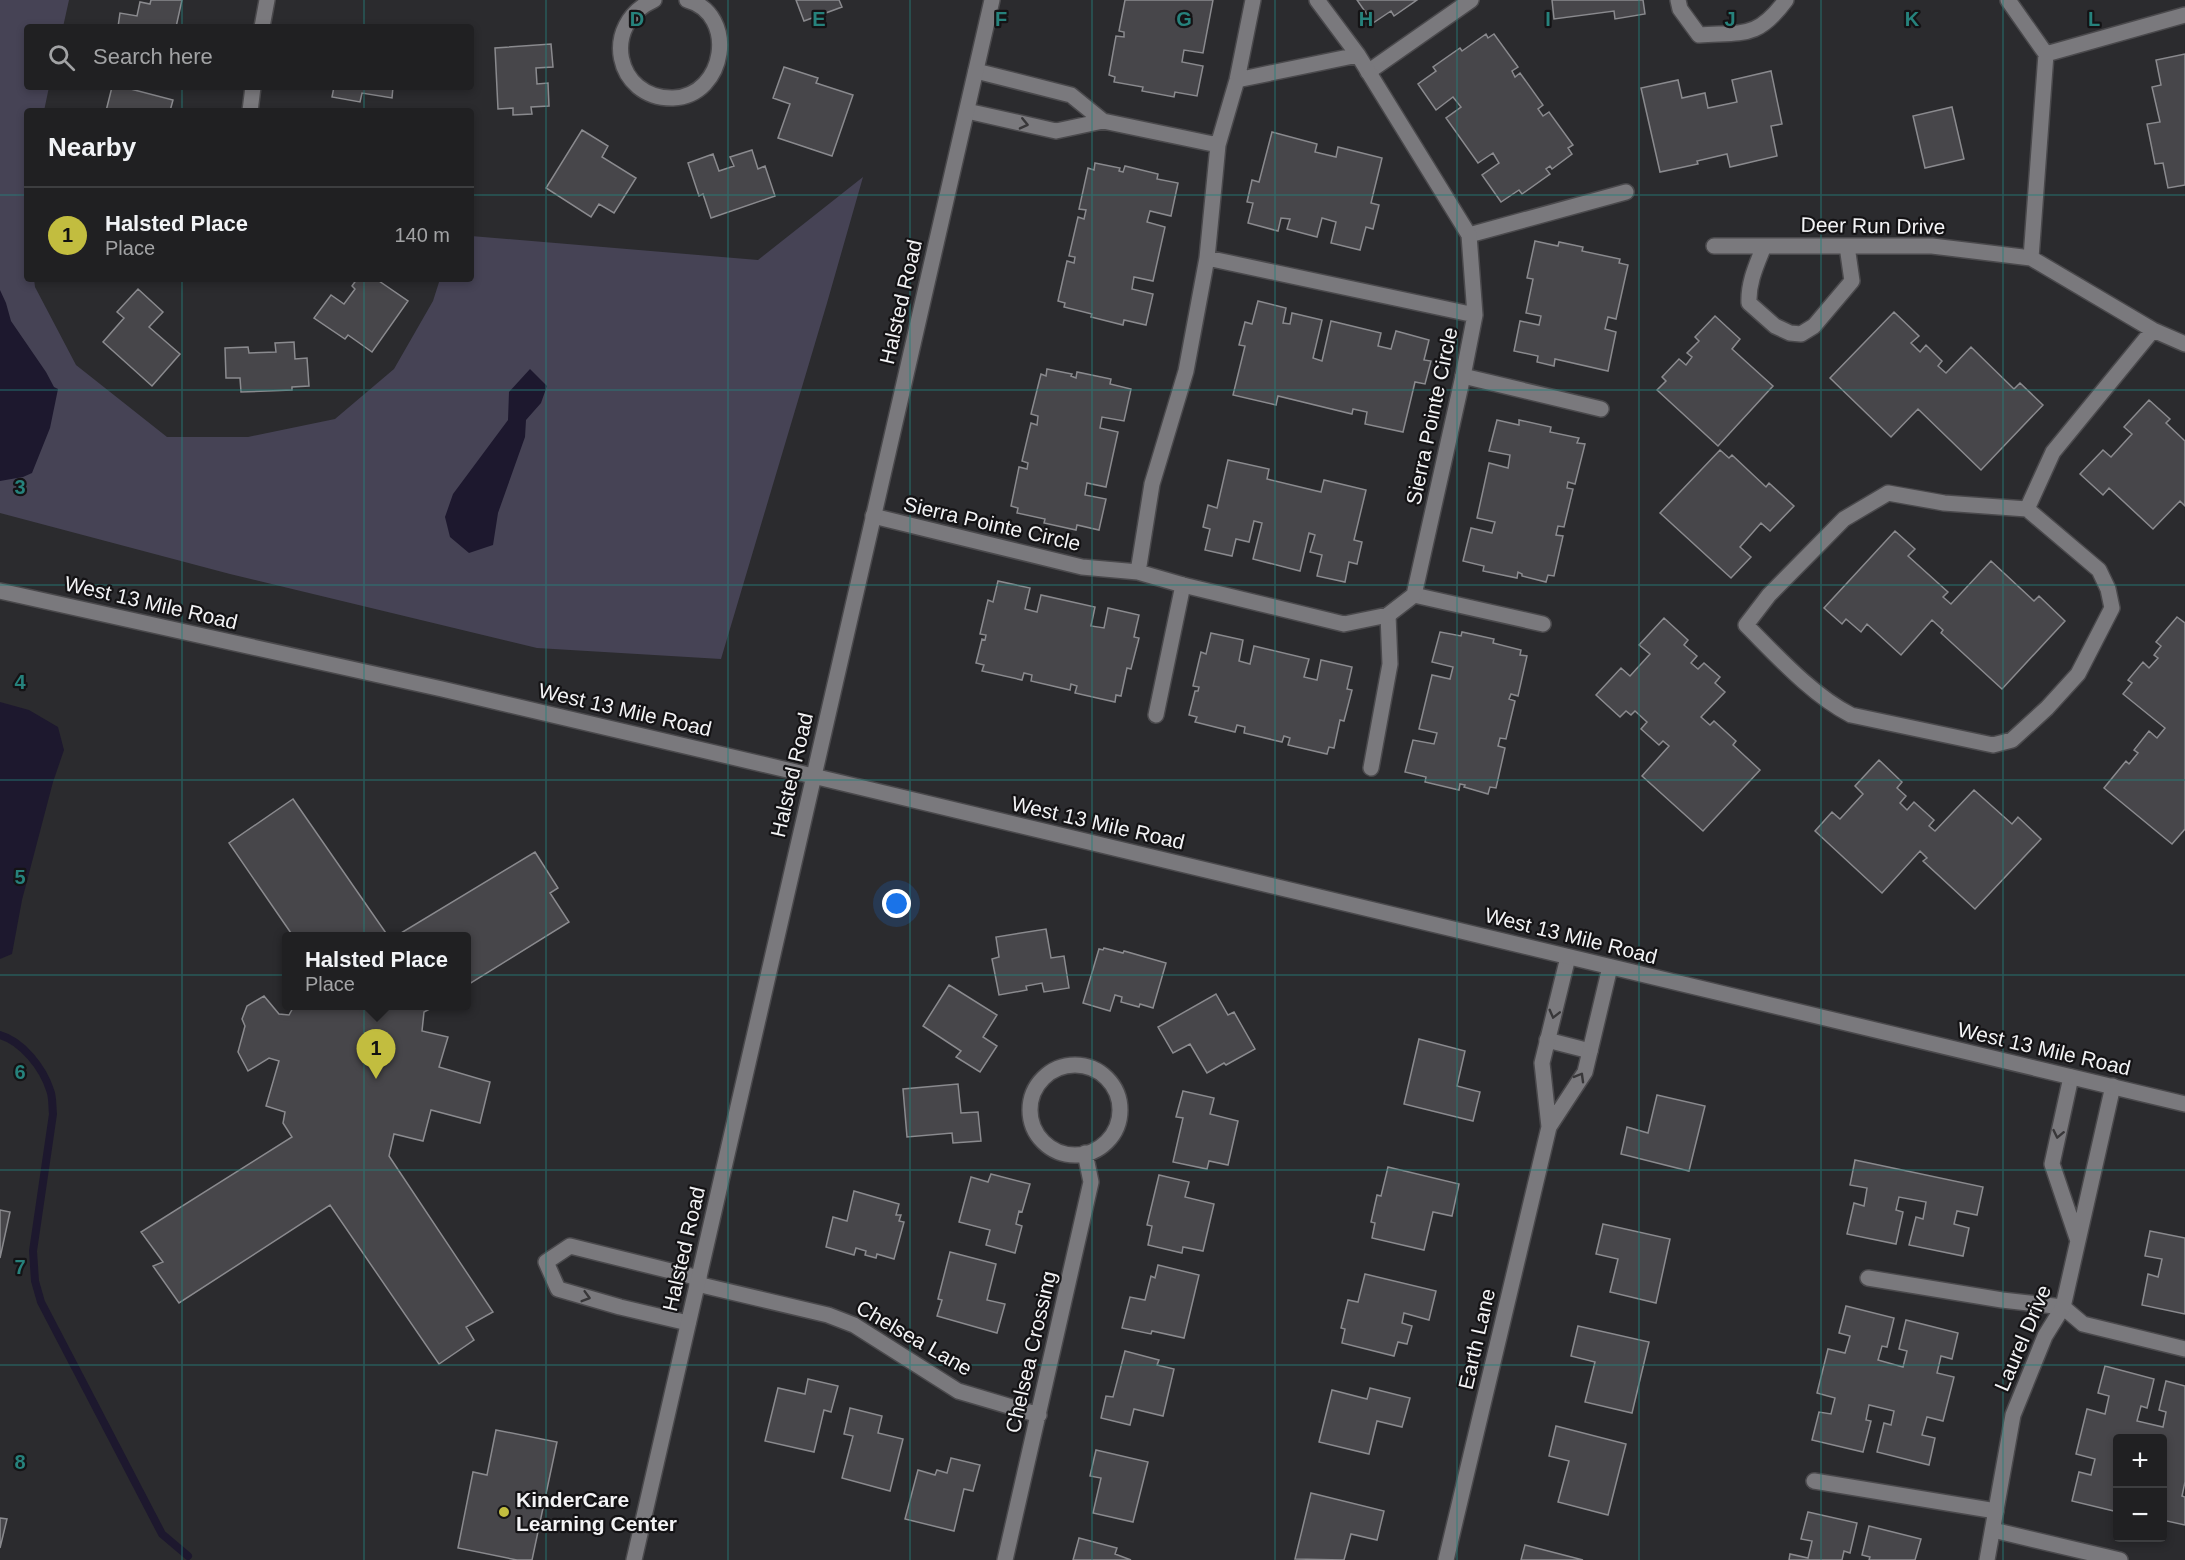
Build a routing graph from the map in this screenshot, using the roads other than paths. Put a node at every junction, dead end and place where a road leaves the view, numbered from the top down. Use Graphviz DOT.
graph roads {
  1 [pos="267,0"];
  2 [pos="654,0"];
  3 [pos="687,0"];
  4 [pos="992,0"];
  5 [pos="1253,0"];
  6 [pos="1317,0"];
  7 [pos="1471,0"];
  8 [pos="1678,0"];
  9 [pos="1786,0"];
  10 [pos="2008,0"];
  11 [pos="2185,15"];
  12 [pos="263,24"];
  13 [pos="2046,54"];
  14 [pos="1358,55"];
  15 [pos="976,71"];
  16 [pos="1368,72"];
  17 [pos="1237,80"];
  18 [pos="254,90"];
  19 [pos="250,108"];
  20 [pos="967,111"];
  21 [pos="1103,121"];
  22 [pos="1218,145"];
  23 [pos="1626,192"];
  24 [pos="1469,236"];
  25 [pos="1714,246"];
  26 [pos="1764,246"];
  27 [pos="1847,246"];
  28 [pos="1207,258"];
  29 [pos="2031,258"];
  30 [pos="1475,315"];
  31 [pos="2153,330"];
  32 [pos="2185,344"];
  33 [pos="1463,376"];
  34 [pos="1601,409"];
  35 [pos="2027,509"];
  36 [pos="873,516"];
  37 [pos="1138,572"];
  38 [pos="1183,585"];
  39 [pos="0,591"];
  40 [pos="1414,595"];
  41 [pos="1388,615"];
  42 [pos="1543,624"];
  43 [pos="1156,715"];
  44 [pos="1371,768"];
  45 [pos="813,776"];
  46 [pos="1568,957"];
  47 [pos="1610,968"];
  48 [pos="1547,1040"];
  49 [pos="1590,1051"];
  50 [pos="2071,1077"];
  51 [pos="2113,1086"];
  52 [pos="2185,1104"];
  53 [pos="1549,1127"];
  54 [pos="1085,1154"];
  55 [pos="2078,1238"];
  56 [pos="1868,1278"];
  57 [pos="698,1281"];
  58 [pos="2063,1307"];
  59 [pos="688,1323"];
  60 [pos="2185,1349"];
  61 [pos="1039,1415"];
  62 [pos="1814,1481"];
  63 [pos="1996,1511"];
  64 [pos="1993,1530"];
  65 [pos="634,1560"];
  66 [pos="1005,1560"];
  67 [pos="1446,1560"];
  68 [pos="1987,1560"];
  69 [pos="2120,1560"];
  1 -- 12 [label="street"];
  2 -- 3 [label="street"];
  4 -- 15 [label="street, Halsted Road"];
  5 -- 17 [label="street"];
  6 -- 14 [label="street, Sierra Pointe Circle"];
  7 -- 16 [label="street"];
  8 -- 9 [label="street"];
  10 -- 13 [label="street"];
  11 -- 13 [label="street"];
  13 -- 29 [label="street"];
  14 -- 16 [label="street, Sierra Pointe Circle"];
  14 -- 17 [label="street"];
  15 -- 20 [label="street, Halsted Road"];
  15 -- 21 [label="street"];
  16 -- 24 [label="street, Sierra Pointe Circle"];
  17 -- 22 [label="street"];
  18 -- 19 [label="street"];
  20 -- 21 [label="street, one-way"];
  20 -- 36 [label="street, Halsted Road"];
  21 -- 22 [label="street"];
  22 -- 28 [label="street"];
  23 -- 24 [label="street"];
  24 -- 30 [label="street, Sierra Pointe Circle"];
  25 -- 26 [label="street, Deer Run Drive"];
  26 -- 27 [label="street, Deer Run Drive"];
  26 -- 27 [label="street"];
  27 -- 29 [label="street, Deer Run Drive"];
  28 -- 30 [label="street"];
  28 -- 37 [label="street"];
  29 -- 31 [label="street, Deer Run Drive"];
  30 -- 33 [label="street, Sierra Pointe Circle"];
  31 -- 32 [label="street, Deer Run Drive"];
  31 -- 35 [label="street"];
  33 -- 34 [label="street"];
  33 -- 40 [label="street, Sierra Pointe Circle"];
  35 -- 35 [label="street"];
  36 -- 37 [label="street, Sierra Pointe Circle"];
  36 -- 45 [label="street, Halsted Road"];
  37 -- 38 [label="street, Sierra Pointe Circle"];
  38 -- 41 [label="street, Sierra Pointe Circle"];
  38 -- 43 [label="street"];
  39 -- 45 [label="street, West 13 Mile Road"];
  40 -- 41 [label="street, Sierra Pointe Circle"];
  40 -- 42 [label="street"];
  41 -- 44 [label="street"];
  45 -- 46 [label="street, West 13 Mile Road"];
  45 -- 57 [label="street, Halsted Road"];
  46 -- 47 [label="street, West 13 Mile Road"];
  46 -- 48 [label="street, Earth Lane, one-way"];
  47 -- 49 [label="street, Earth Lane"];
  47 -- 50 [label="street, West 13 Mile Road"];
  48 -- 49 [label="street"];
  48 -- 53 [label="street, Earth Lane"];
  53 -- 49 [label="street, Earth Lane, one-way"];
  50 -- 51 [label="street, West 13 Mile Road"];
  50 -- 55 [label="street, one-way"];
  51 -- 52 [label="street, West 13 Mile Road"];
  51 -- 55 [label="street, Laurel Drive"];
  53 -- 67 [label="street, Earth Lane"];
  54 -- 54 [label="street"];
  54 -- 61 [label="street, Chelsea Crossing"];
  55 -- 58 [label="street, Laurel Drive"];
  56 -- 58 [label="street"];
  57 -- 59 [label="street, Halsted Road"];
  57 -- 59 [label="street, Chelsea Lane, one-way"];
  57 -- 61 [label="street, Chelsea Lane"];
  58 -- 60 [label="street"];
  58 -- 63 [label="street, Laurel Drive"];
  59 -- 65 [label="street, Halsted Road"];
  61 -- 66 [label="street, Chelsea Crossing"];
  62 -- 63 [label="street"];
  63 -- 64 [label="street, Laurel Drive"];
  64 -- 68 [label="street, Laurel Drive"];
  64 -- 69 [label="street"];
}
